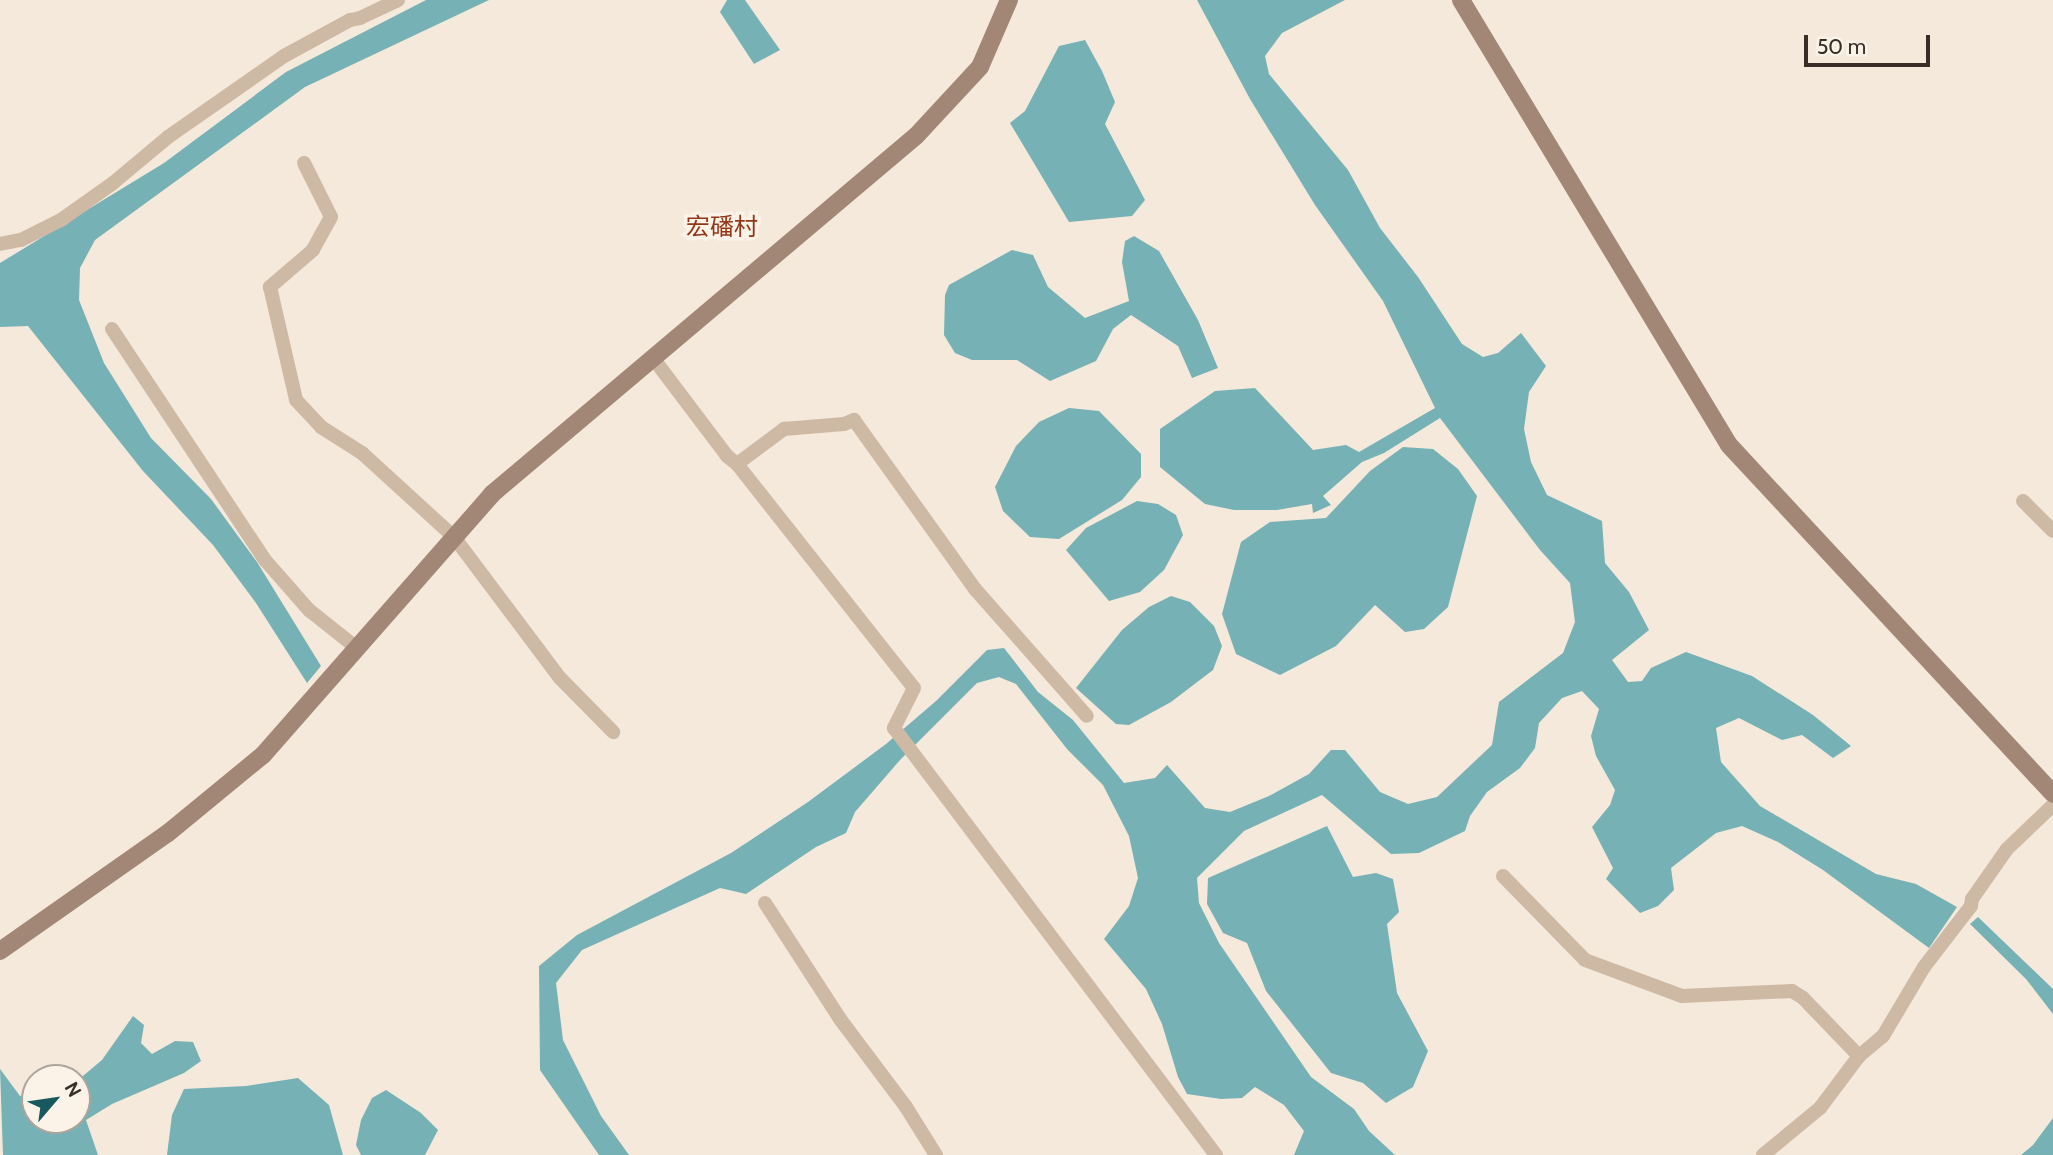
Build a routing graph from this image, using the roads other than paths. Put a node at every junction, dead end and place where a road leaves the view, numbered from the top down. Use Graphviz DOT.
graph roads {
  1 [pos="398,0"];
  2 [pos="1009,0"];
  3 [pos="1461,0"];
  4 [pos="304,163"];
  5 [pos="0,244"];
  6 [pos="112,329"];
  7 [pos="653,358"];
  8 [pos="737,464"];
  9 [pos="2023,501"];
  10 [pos="2053,531"];
  11 [pos="454,537"];
  12 [pos="357,648"];
  13 [pos="1087,716"];
  14 [pos="613,732"];
  15 [pos="2053,794"];
  16 [pos="2053,805"];
  17 [pos="1503,876"];
  18 [pos="765,903"];
  19 [pos="0,951"];
  20 [pos="1859,1056"];
  21 [pos="936,1155"];
  22 [pos="1216,1155"];
  23 [pos="1763,1155"];
  1 -- 5 [label="street"];
  2 -- 7 [label="street"];
  3 -- 15 [label="street"];
  4 -- 11 [label="street"];
  6 -- 12 [label="street"];
  7 -- 8 [label="street"];
  7 -- 11 [label="street"];
  8 -- 13 [label="street"];
  8 -- 22 [label="street"];
  9 -- 10 [label="street"];
  11 -- 12 [label="street"];
  11 -- 14 [label="street"];
  12 -- 19 [label="street"];
  16 -- 20 [label="street"];
  17 -- 20 [label="street"];
  18 -- 21 [label="street"];
  20 -- 23 [label="street"];
}
